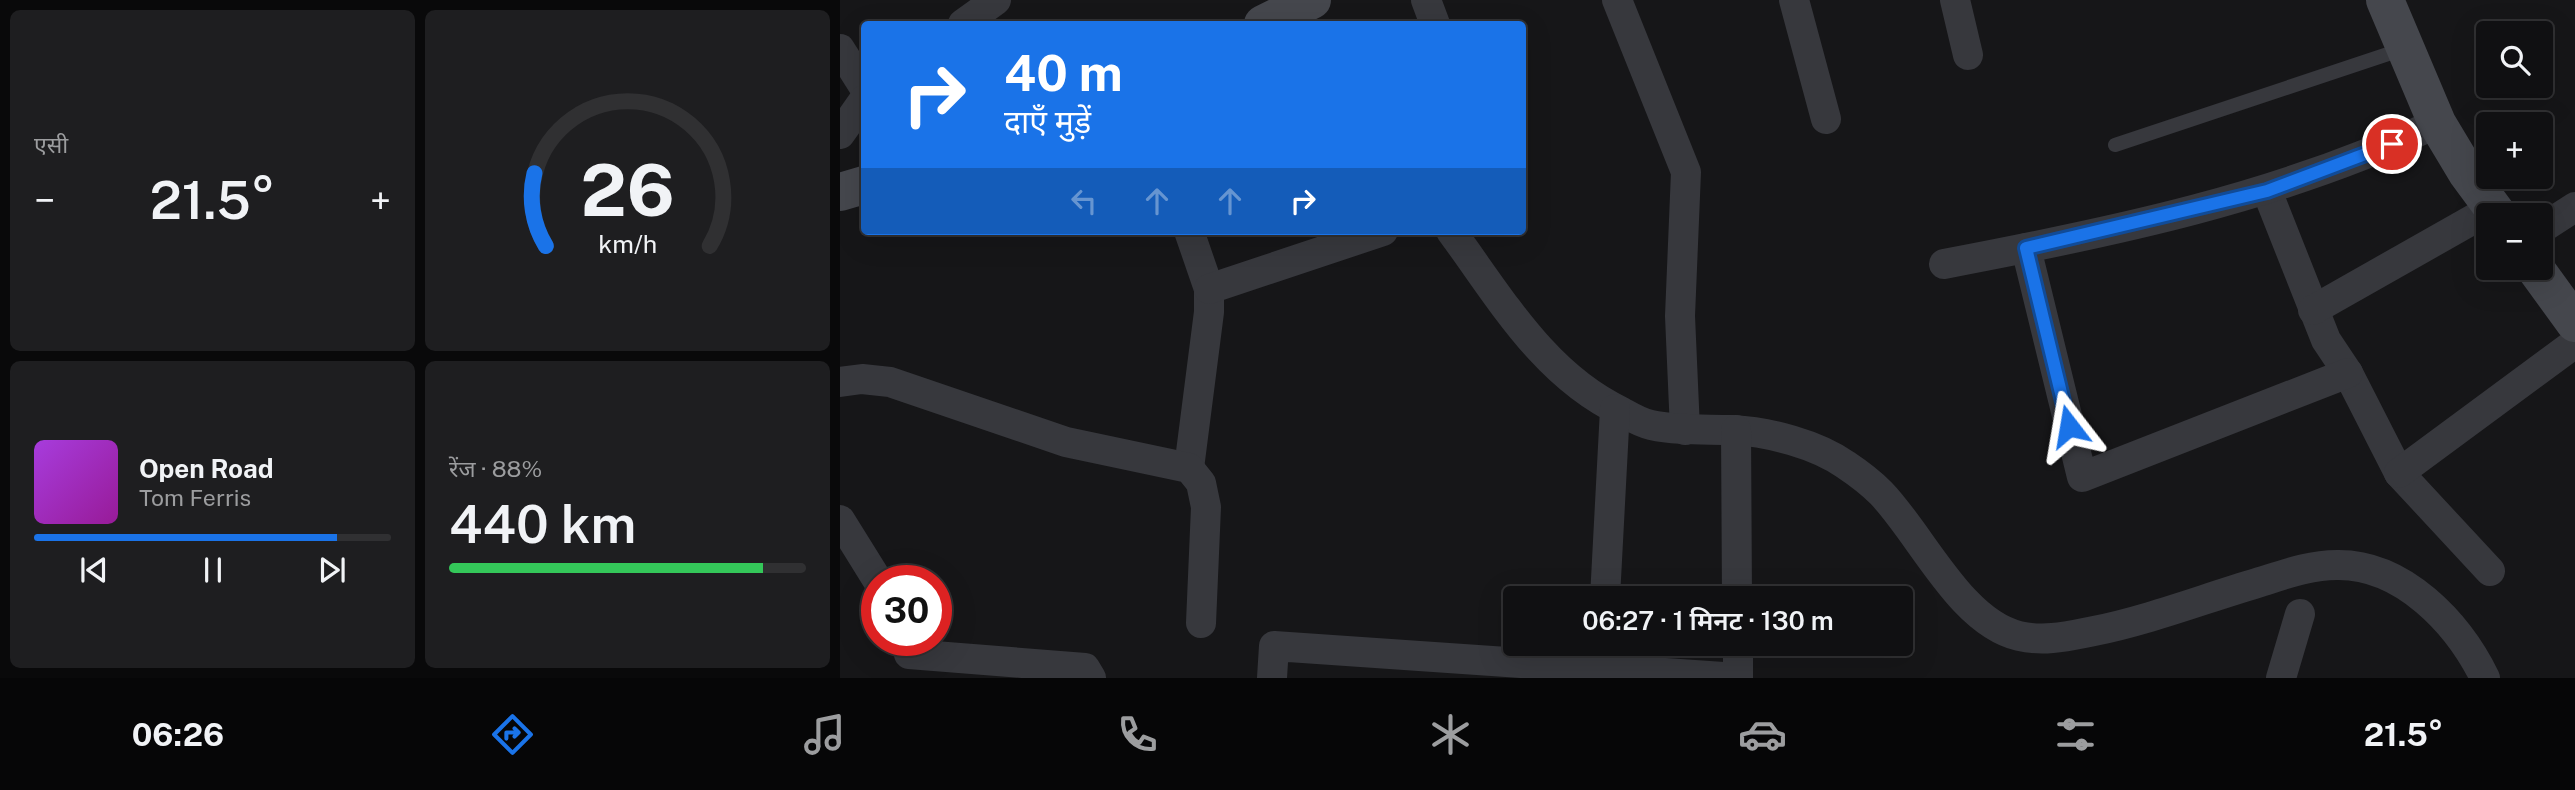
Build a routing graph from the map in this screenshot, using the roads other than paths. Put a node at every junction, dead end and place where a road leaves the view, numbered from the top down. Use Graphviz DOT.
graph roads {
  1 [pos="996,0"];
  2 [pos="1312,0"];
  3 [pos="1426,0"];
  4 [pos="1617,0"];
  5 [pos="1794,0"];
  6 [pos="1955,0"];
  7 [pos="2385,0"];
  8 [pos="2409,0"];
  9 [pos="967,21"];
  10 [pos="1268,21"];
  11 [pos="1434,21"];
  12 [pos="2406,48"];
  13 [pos="840,49"];
  14 [pos="1968,55"];
  15 [pos="861,82"];
  16 [pos="861,104"];
  17 [pos="1826,119"];
  18 [pos="2437,123"];
  19 [pos="840,134"];
  20 [pos="2115,145"];
  21 [pos="861,186"];
  22 [pos="2267,191"];
  23 [pos="840,192"];
  24 [pos="2489,203"];
  25 [pos="2575,207"];
  26 [pos="2476,221"];
  27 [pos="2553,221"];
  28 [pos="1190,235"];
  29 [pos="1371,235"];
  30 [pos="1454,235"];
  31 [pos="2026,248"];
  32 [pos="1944,264"];
  33 [pos="2544,280"];
  34 [pos="1209,289"];
  35 [pos="2313,310"];
  36 [pos="2575,323"];
  37 [pos="2575,343"];
  38 [pos="2348,373"];
  39 [pos="840,382"];
  40 [pos="1615,409"];
  41 [pos="1685,430"];
  42 [pos="1736,430"];
  43 [pos="1189,468"];
  44 [pos="2399,473"];
  45 [pos="840,520"];
  46 [pos="868,565"];
  47 [pos="2490,571"];
  48 [pos="1606,586"];
  49 [pos="1737,586"];
  50 [pos="2300,614"];
  51 [pos="1201,623"];
  52 [pos="1503,653"];
  53 [pos="1602,656"];
  54 [pos="1738,656"];
  55 [pos="909,657"];
  56 [pos="1091,678"];
  57 [pos="1272,678"];
  58 [pos="2281,678"];
  59 [pos="2485,678"];
  1 -- 9 [label="street"];
  2 -- 10 [label="street"];
  3 -- 11 [label="street"];
  4 -- 41 [label="street"];
  5 -- 17 [label="street"];
  6 -- 14 [label="street"];
  7 -- 12 [label="street"];
  8 -- 12 [label="street"];
  12 -- 18 [label="street"];
  12 -- 20 [label="lane"];
  13 -- 15 [label="street"];
  16 -- 19 [label="street"];
  18 -- 22 [label="street"];
  18 -- 24 [label="street"];
  21 -- 23 [label="street"];
  22 -- 31 [label="street"];
  22 -- 35 [label="street"];
  25 -- 27 [label="street"];
  26 -- 35 [label="street"];
  28 -- 34 [label="street"];
  29 -- 34 [label="street"];
  30 -- 40 [label="street"];
  31 -- 32 [label="street"];
  31 -- 38 [label="street"];
  33 -- 36 [label="street"];
  34 -- 43 [label="street"];
  35 -- 38 [label="street"];
  37 -- 44 [label="street"];
  38 -- 44 [label="street"];
  39 -- 43 [label="street"];
  40 -- 41 [label="street"];
  40 -- 48 [label="street"];
  41 -- 42 [label="street"];
  42 -- 49 [label="street"];
  42 -- 59 [label="street"];
  43 -- 51 [label="street"];
  44 -- 47 [label="street"];
  45 -- 46 [label="street"];
  50 -- 58 [label="street"];
  52 -- 57 [label="street"];
  53 -- 54 [label="street"];
  55 -- 56 [label="street"];
}
